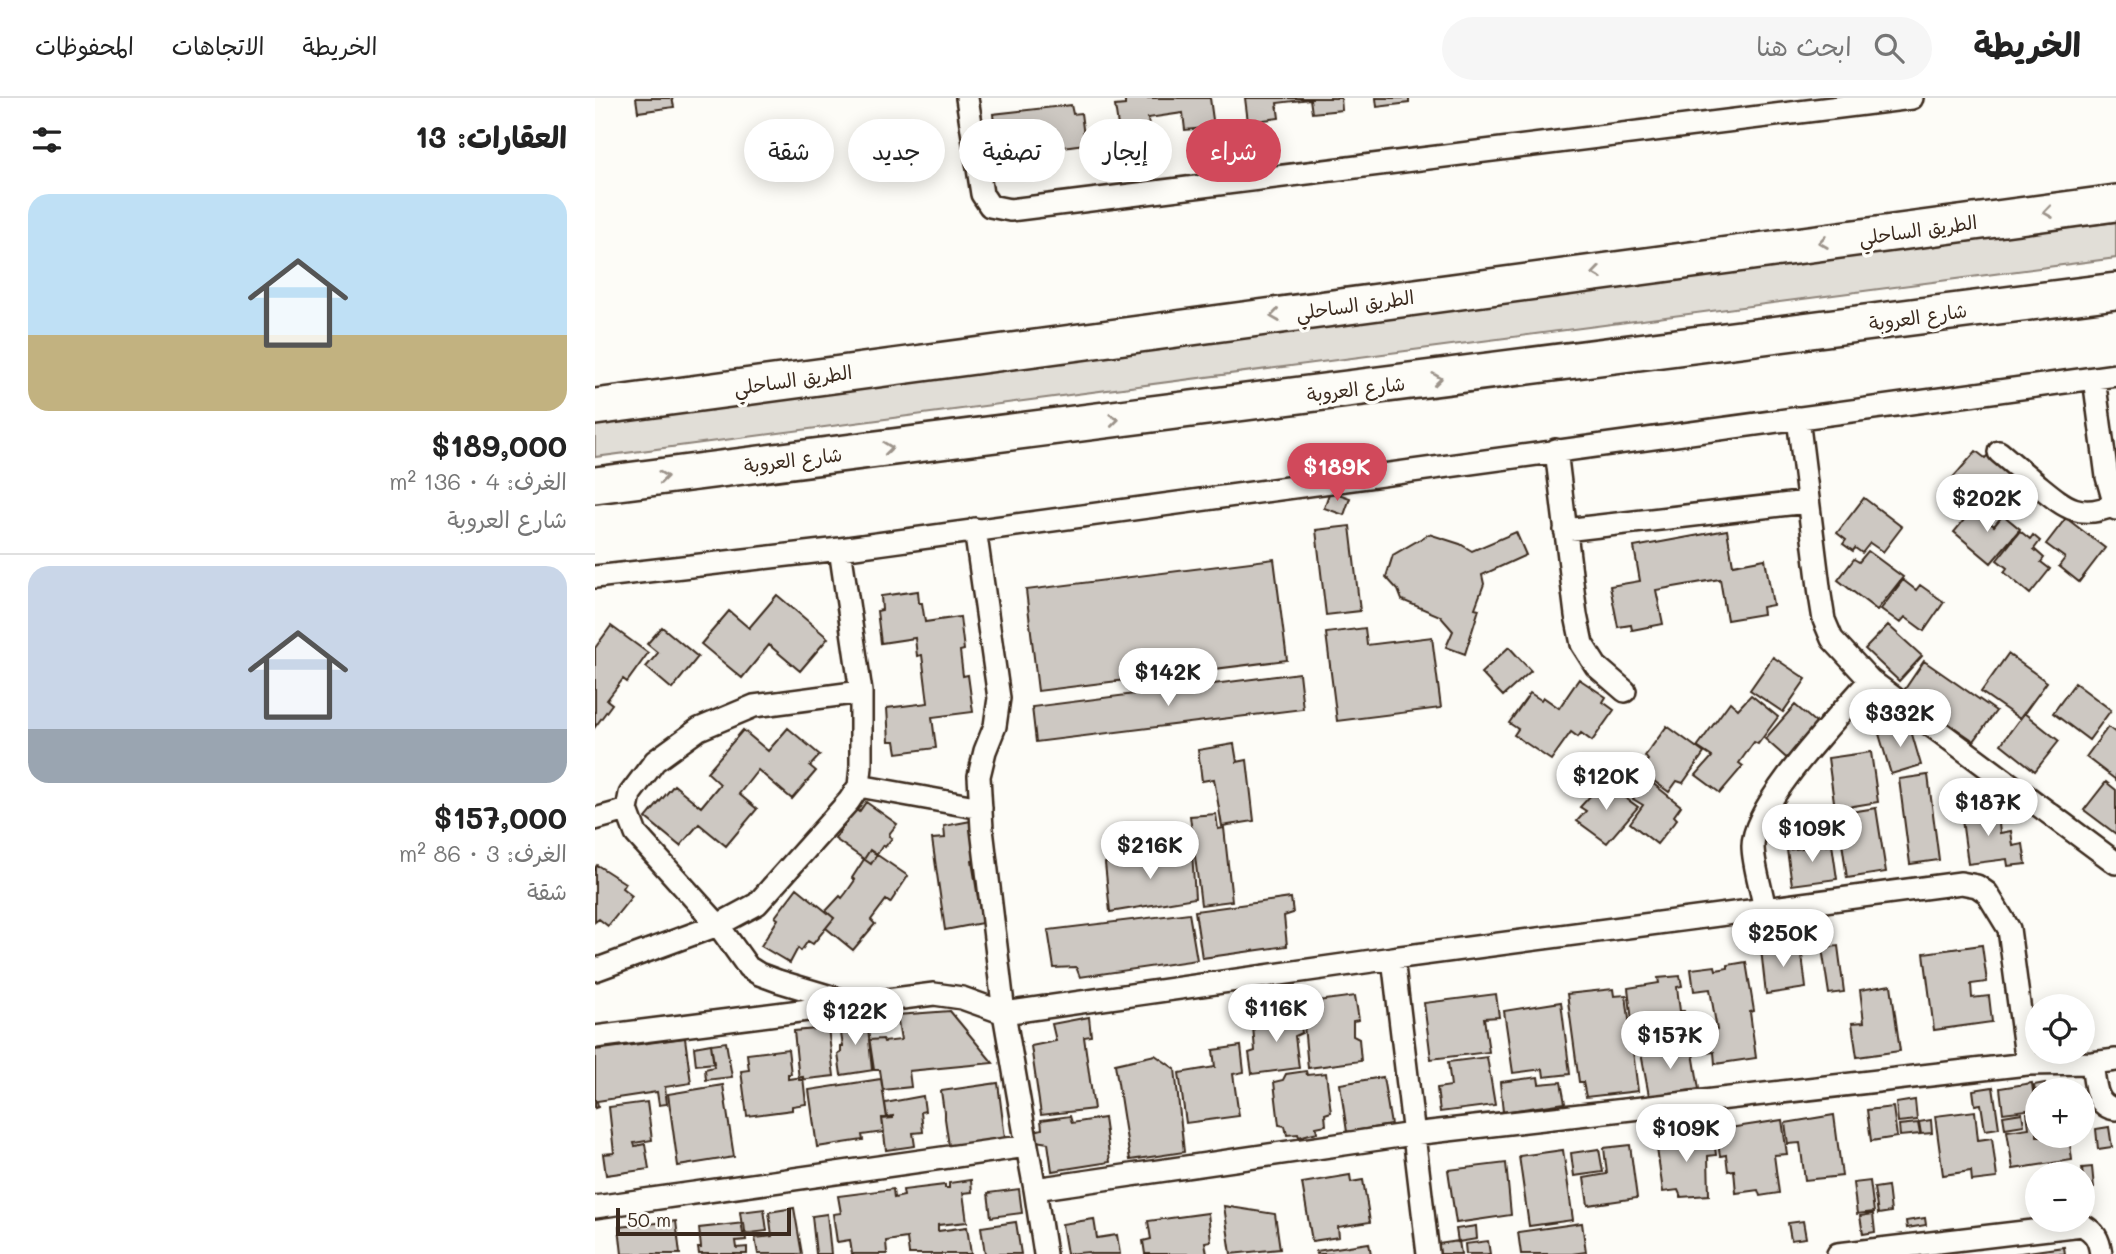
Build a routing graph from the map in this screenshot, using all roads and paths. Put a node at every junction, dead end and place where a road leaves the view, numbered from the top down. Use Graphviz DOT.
graph roads {
  1 [pos="967,98"];
  2 [pos="1902,99"];
  3 [pos="2116,203"];
  4 [pos="2116,291"];
  5 [pos="2116,375"];
  6 [pos="2094,378"];
  7 [pos="595,407"];
  8 [pos="1798,418"];
  9 [pos="1556,450"];
  10 [pos="1999,452"];
  11 [pos="595,485"];
  12 [pos="1807,502"];
  13 [pos="2115,507"];
  14 [pos="975,529"];
  15 [pos="1565,530"];
  16 [pos="840,548"];
  17 [pos="595,577"];
  18 [pos="1870,680"];
  19 [pos="1625,691"];
  20 [pos="861,692"];
  21 [pos="859,786"];
  22 [pos="981,808"];
  23 [pos="627,810"];
  24 [pos="595,819"];
  25 [pos="2116,863"];
  26 [pos="1765,910"];
  27 [pos="717,925"];
  28 [pos="1393,958"];
  29 [pos="595,970"];
  30 [pos="853,1004"];
  31 [pos="1004,1013"];
  32 [pos="595,1037"];
  33 [pos="2025,1049"];
  34 [pos="2116,1060"];
  35 [pos="2095,1063"];
  36 [pos="2027,1064"];
  37 [pos="2092,1064"];
  38 [pos="2116,1109"];
  39 [pos="1413,1134"];
  40 [pos="1027,1146"];
  41 [pos="1035,1189"];
  42 [pos="595,1207"];
  43 [pos="1985,1245"];
  44 [pos="1887,1251"];
  45 [pos="1045,1254"];
  46 [pos="1428,1254"];
  47 [pos="1837,1254"];
  48 [pos="2101,1254"];
  1 -- 2 [label="street"];
  3 -- 7 [label="highway, الطريق الساحلي, one-way"];
  11 -- 4 [label="highway, شارع العروبة, one-way"];
  5 -- 6 [label="street"];
  6 -- 8 [label="street"];
  6 -- 13 [label="street"];
  8 -- 9 [label="street"];
  8 -- 12 [label="street"];
  9 -- 14 [label="street"];
  9 -- 15 [label="street"];
  10 -- 13 [label="street"];
  12 -- 15 [label="street"];
  12 -- 18 [label="street"];
  14 -- 16 [label="street"];
  14 -- 22 [label="street"];
  15 -- 19 [label="street"];
  16 -- 17 [label="street"];
  16 -- 20 [label="street"];
  18 -- 25 [label="street"];
  18 -- 26 [label="street"];
  20 -- 21 [label="street"];
  20 -- 23 [label="street"];
  21 -- 22 [label="street"];
  21 -- 27 [label="street"];
  22 -- 31 [label="street"];
  23 -- 24 [label="street"];
  23 -- 27 [label="street"];
  26 -- 28 [label="street"];
  26 -- 33 [label="street"];
  27 -- 29 [label="street"];
  27 -- 30 [label="street"];
  28 -- 31 [label="street"];
  28 -- 39 [label="street"];
  30 -- 31 [label="street"];
  30 -- 32 [label="street"];
  31 -- 40 [label="street"];
  34 -- 35 [label="street"];
  36 -- 39 [label="street"];
  37 -- 38 [label="street"];
  39 -- 41 [label="street"];
  39 -- 46 [label="street"];
  40 -- 41 [label="street"];
  40 -- 42 [label="street"];
  41 -- 45 [label="street"];
  43 -- 44 [label="street"];
  43 -- 48 [label="street"];
  44 -- 47 [label="street"];
}
